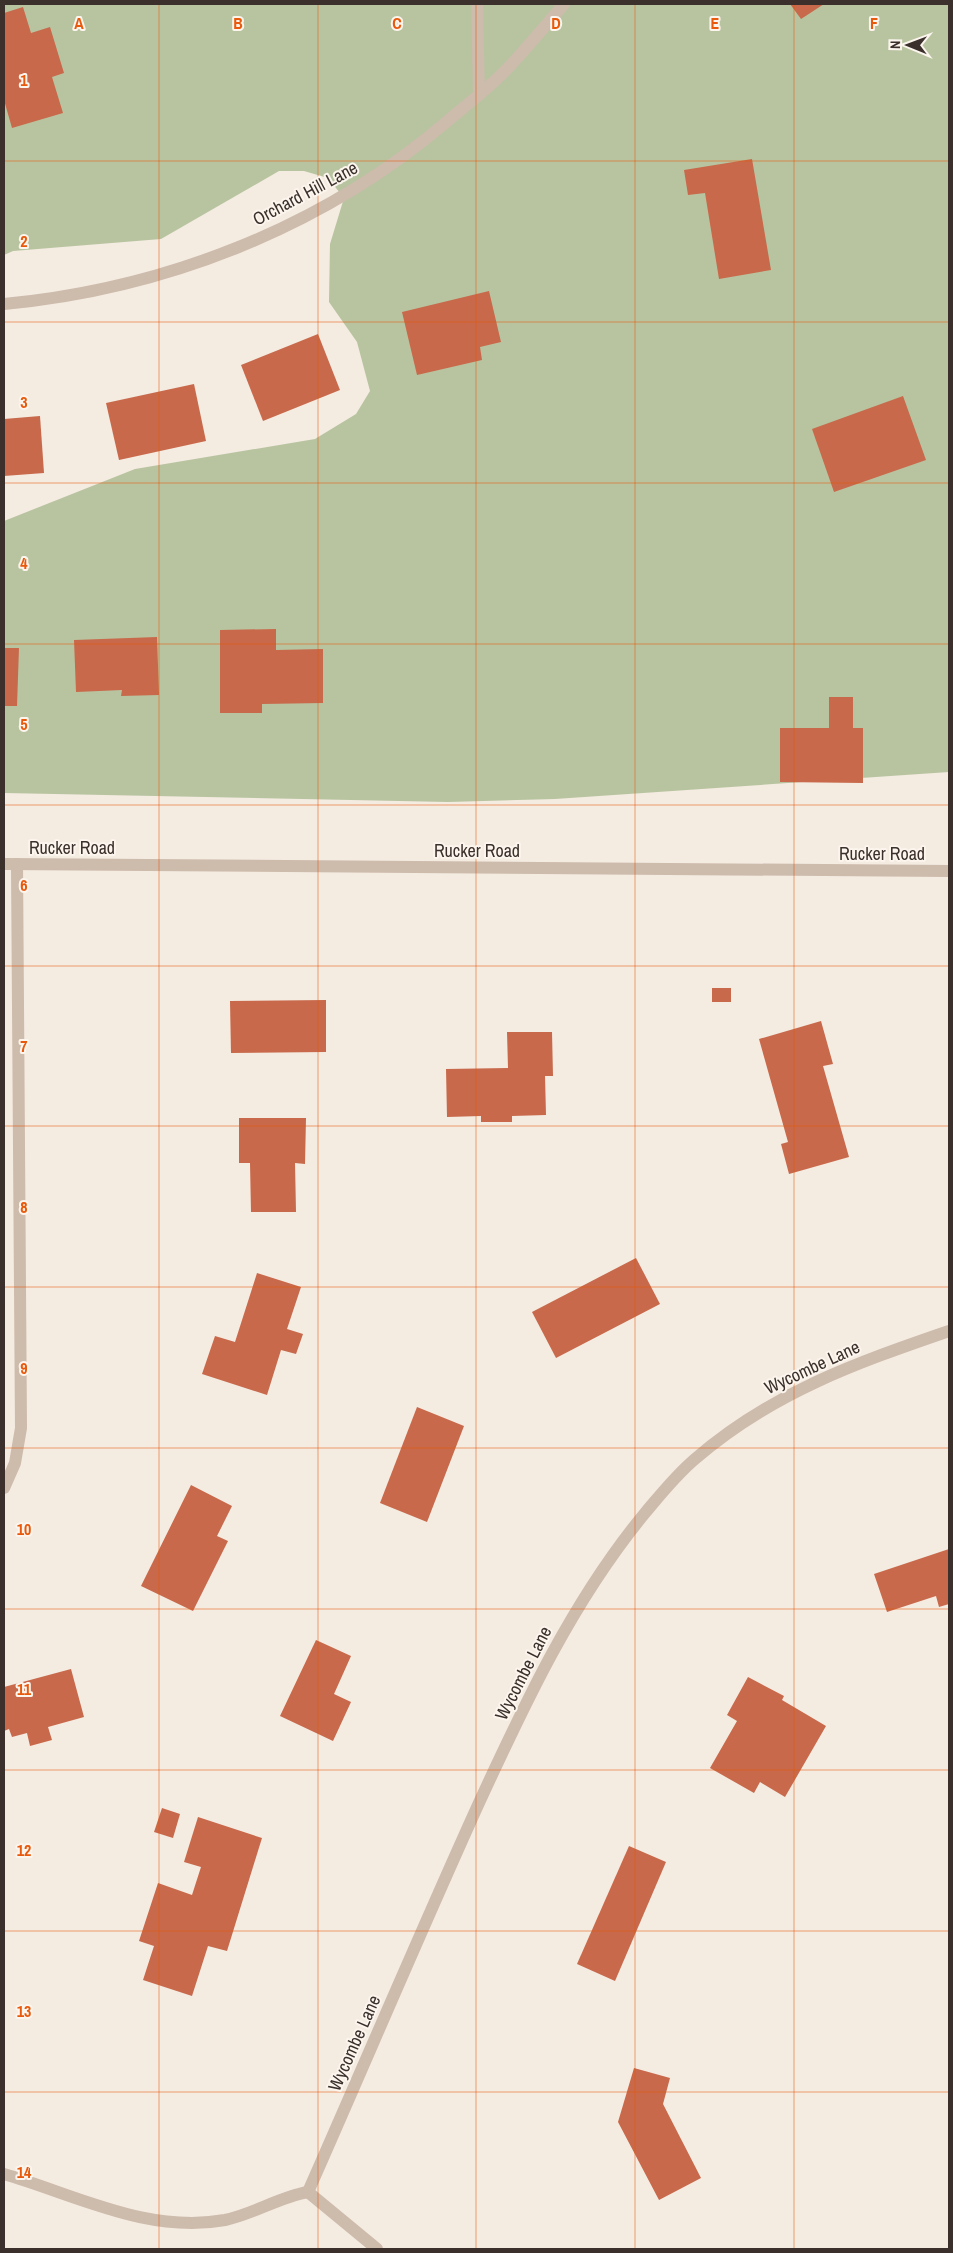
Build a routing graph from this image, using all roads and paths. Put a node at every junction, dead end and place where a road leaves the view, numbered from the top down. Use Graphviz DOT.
graph roads {
  1 [pos="477,4"];
  2 [pos="564,4"];
  3 [pos="479,95"];
  4 [pos="4,304"];
  5 [pos="4,864"];
  6 [pos="17,864"];
  7 [pos="949,871"];
  8 [pos="949,1331"];
  9 [pos="4,1488"];
  10 [pos="4,2174"];
  11 [pos="308,2192"];
  12 [pos="377,2249"];
  1 -- 3 [label="street"];
  2 -- 3 [label="street, Orchard Hill Lane"];
  3 -- 4 [label="street, Orchard Hill Lane"];
  5 -- 6 [label="street, Rucker Road"];
  6 -- 7 [label="street, Rucker Road"];
  6 -- 9 [label="street"];
  8 -- 11 [label="street, Wycombe Lane"];
  10 -- 11 [label="street"];
  11 -- 12 [label="street"];
}
